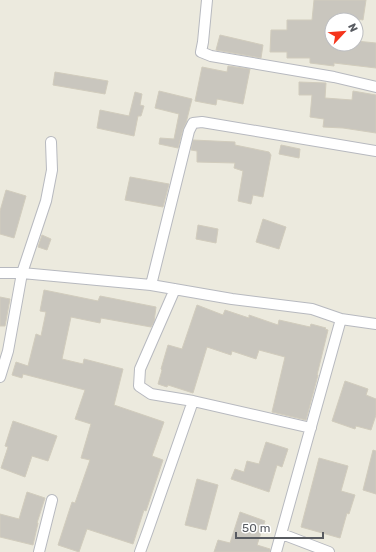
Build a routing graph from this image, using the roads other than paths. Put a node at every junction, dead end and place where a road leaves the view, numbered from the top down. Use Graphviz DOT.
graph roads {
  1 [pos="207,0"];
  2 [pos="376,87"];
  3 [pos="51,142"];
  4 [pos="376,151"];
  5 [pos="0,273"];
  6 [pos="22,273"];
  7 [pos="151,286"];
  8 [pos="175,289"];
  9 [pos="341,319"];
  10 [pos="376,324"];
  11 [pos="0,377"];
  12 [pos="193,401"];
  13 [pos="311,428"];
  14 [pos="52,500"];
  15 [pos="282,534"];
  16 [pos="39,552"];
  17 [pos="140,552"];
  18 [pos="276,552"];
  19 [pos="329,552"];
  1 -- 2 [label="street"];
  3 -- 6 [label="street"];
  4 -- 7 [label="street"];
  5 -- 6 [label="street"];
  6 -- 7 [label="street"];
  6 -- 11 [label="street"];
  7 -- 8 [label="street"];
  8 -- 9 [label="street"];
  8 -- 12 [label="street"];
  9 -- 10 [label="street"];
  9 -- 13 [label="street"];
  12 -- 13 [label="street"];
  12 -- 17 [label="street"];
  13 -- 15 [label="street"];
  14 -- 16 [label="street"];
  15 -- 18 [label="street"];
  15 -- 19 [label="street"];
}
